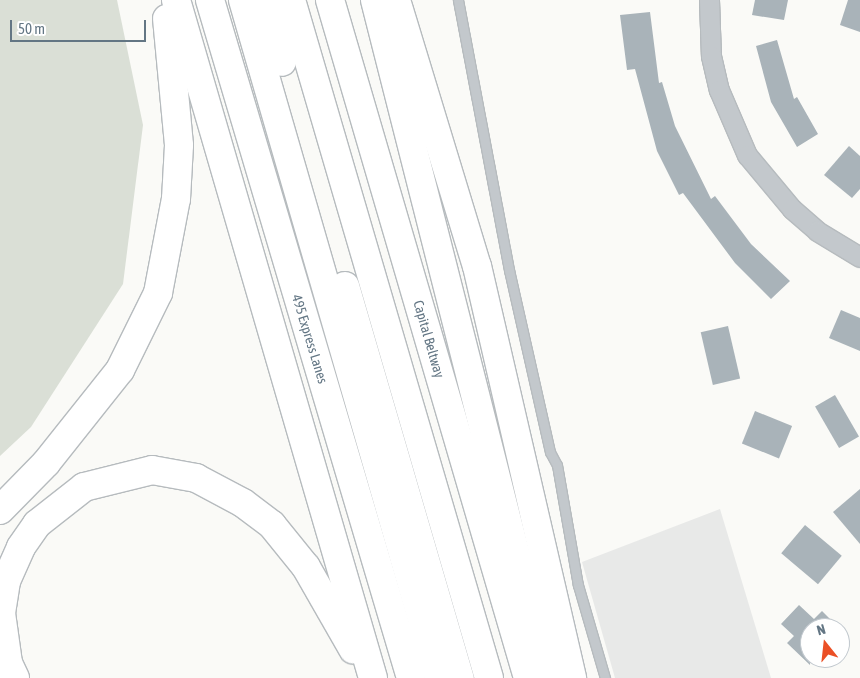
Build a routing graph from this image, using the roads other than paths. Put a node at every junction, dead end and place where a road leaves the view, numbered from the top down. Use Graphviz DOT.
graph roads {
  1 [pos="164,0"];
  2 [pos="176,0"];
  3 [pos="210,0"];
  4 [pos="243,0"];
  5 [pos="265,0"];
  6 [pos="291,0"];
  7 [pos="330,0"];
  8 [pos="375,0"];
  9 [pos="396,0"];
  10 [pos="458,0"];
  11 [pos="709,0"];
  12 [pos="860,257"];
  13 [pos="0,510"];
  14 [pos="15,678"];
  15 [pos="368,678"];
  16 [pos="373,678"];
  17 [pos="411,678"];
  18 [pos="439,678"];
  19 [pos="460,678"];
  20 [pos="489,678"];
  21 [pos="528,678"];
  22 [pos="547,678"];
  23 [pos="572,678"];
  24 [pos="605,678"];
  1 -- 13 [label="highway"];
  2 -- 16 [label="highway"];
  3 -- 17 [label="highway, 495 Express Lanes"];
  4 -- 18 [label="highway"];
  5 -- 19 [label="highway"];
  6 -- 20 [label="highway"];
  7 -- 21 [label="highway, Capital Beltway"];
  8 -- 22 [label="highway"];
  9 -- 23 [label="highway"];
  10 -- 24 [label="lane"];
  11 -- 12 [label="street"];
  14 -- 15 [label="highway"];
}
